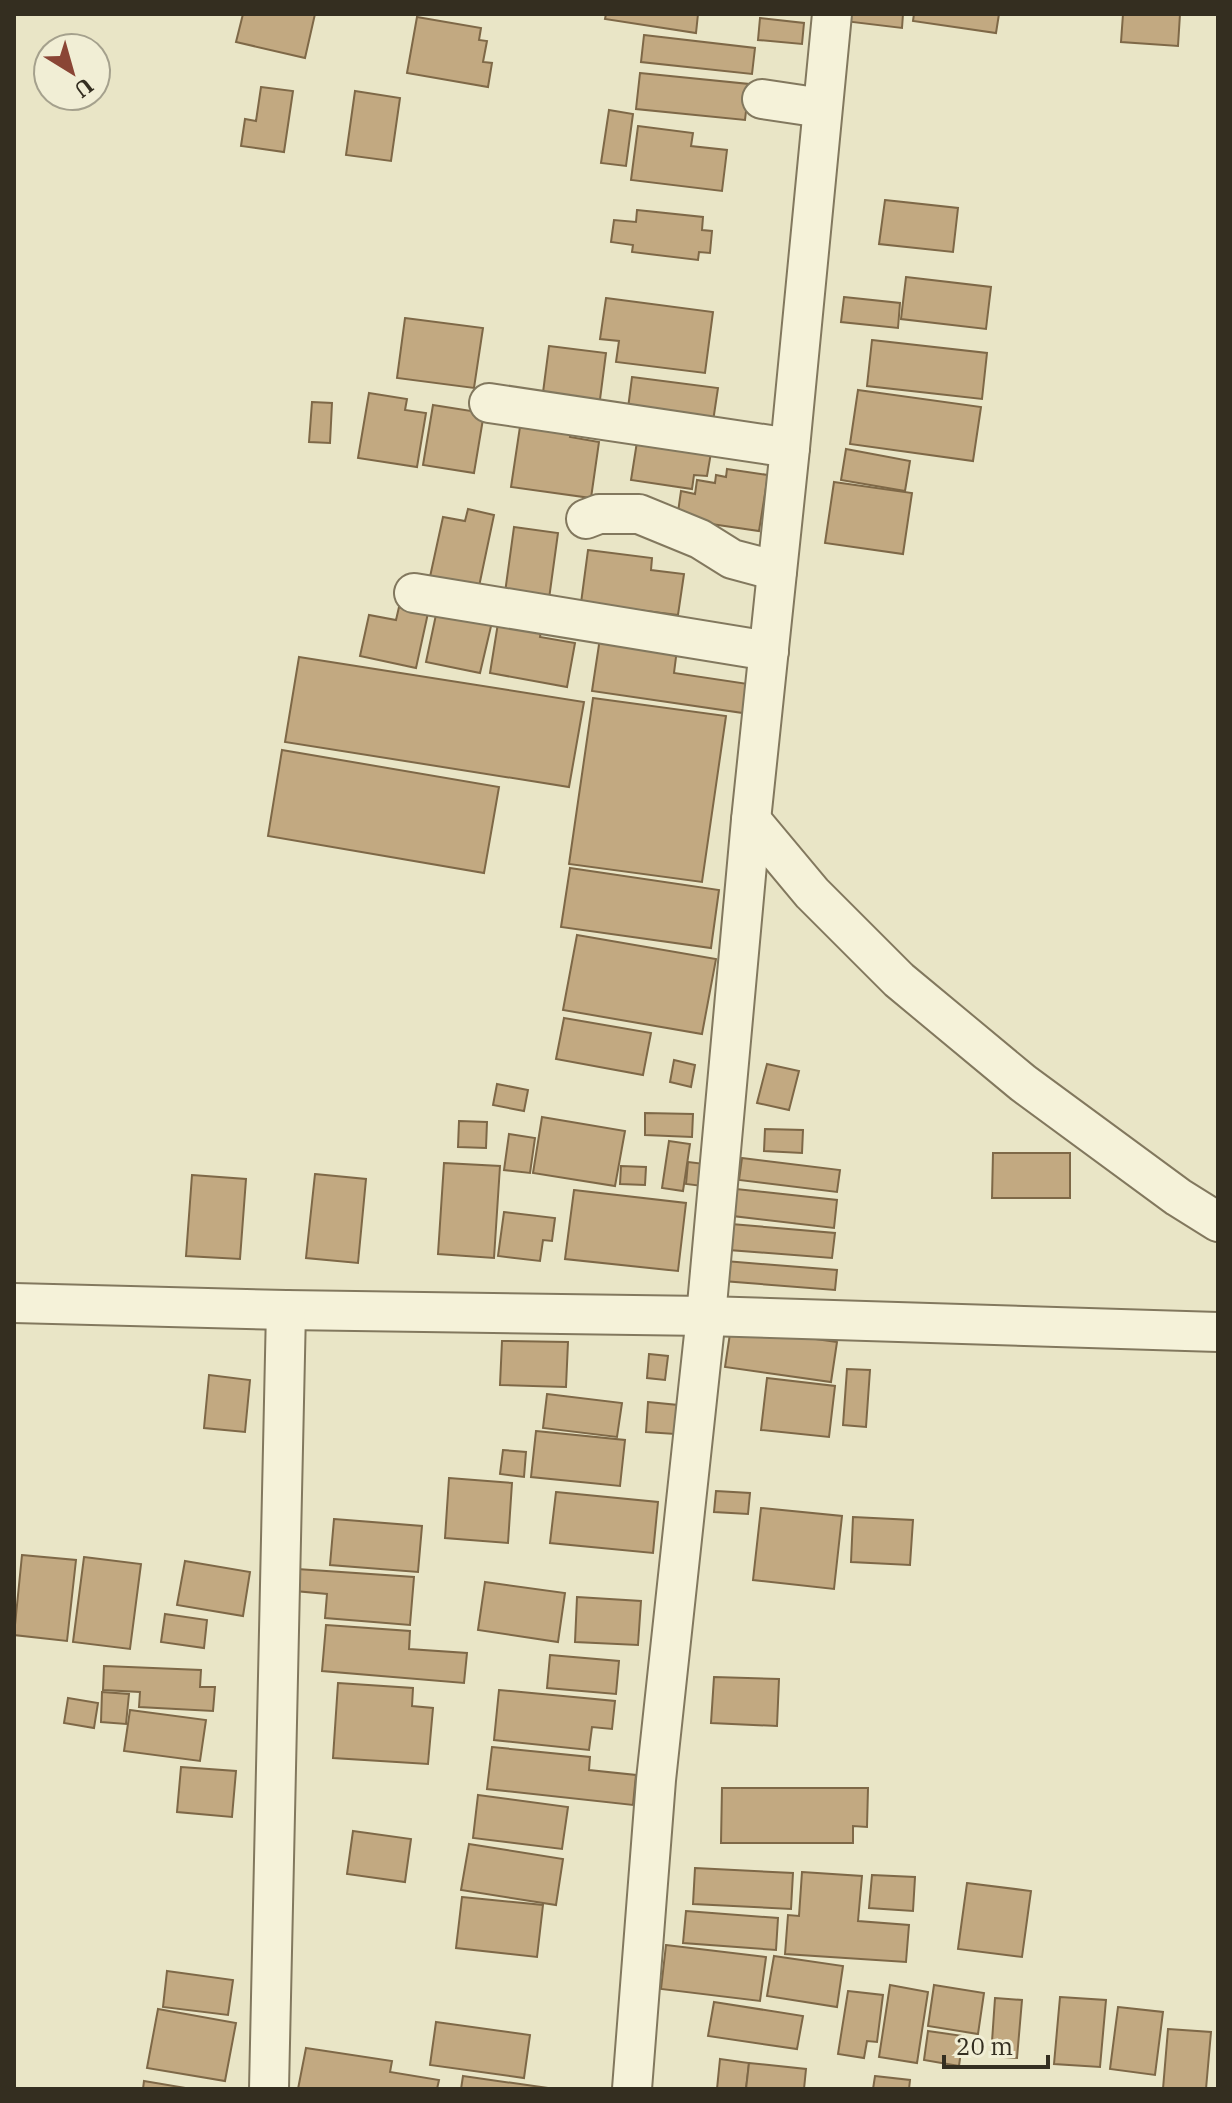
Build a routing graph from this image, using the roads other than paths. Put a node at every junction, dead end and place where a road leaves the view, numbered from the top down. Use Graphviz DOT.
graph roads {
  1 [pos="832,14"];
  2 [pos="762,99"];
  3 [pos="822,108"];
  4 [pos="489,403"];
  5 [pos="790,448"];
  6 [pos="586,519"];
  7 [pos="777,571"];
  8 [pos="414,593"];
  9 [pos="769,651"];
  10 [pos="751,820"];
  11 [pos="1218,1222"];
  12 [pos="14,1303"];
  13 [pos="286,1310"];
  14 [pos="706,1316"];
  15 [pos="1218,1332"];
  16 [pos="269,2089"];
  17 [pos="632,2089"];
  1 -- 3 [label="street"];
  2 -- 3 [label="street"];
  3 -- 5 [label="street"];
  4 -- 5 [label="street"];
  5 -- 7 [label="street"];
  6 -- 7 [label="street"];
  7 -- 9 [label="street"];
  8 -- 9 [label="street"];
  9 -- 10 [label="street"];
  10 -- 11 [label="street"];
  10 -- 14 [label="street"];
  12 -- 13 [label="street"];
  13 -- 14 [label="street"];
  13 -- 16 [label="street"];
  14 -- 15 [label="street"];
  14 -- 17 [label="street"];
}
